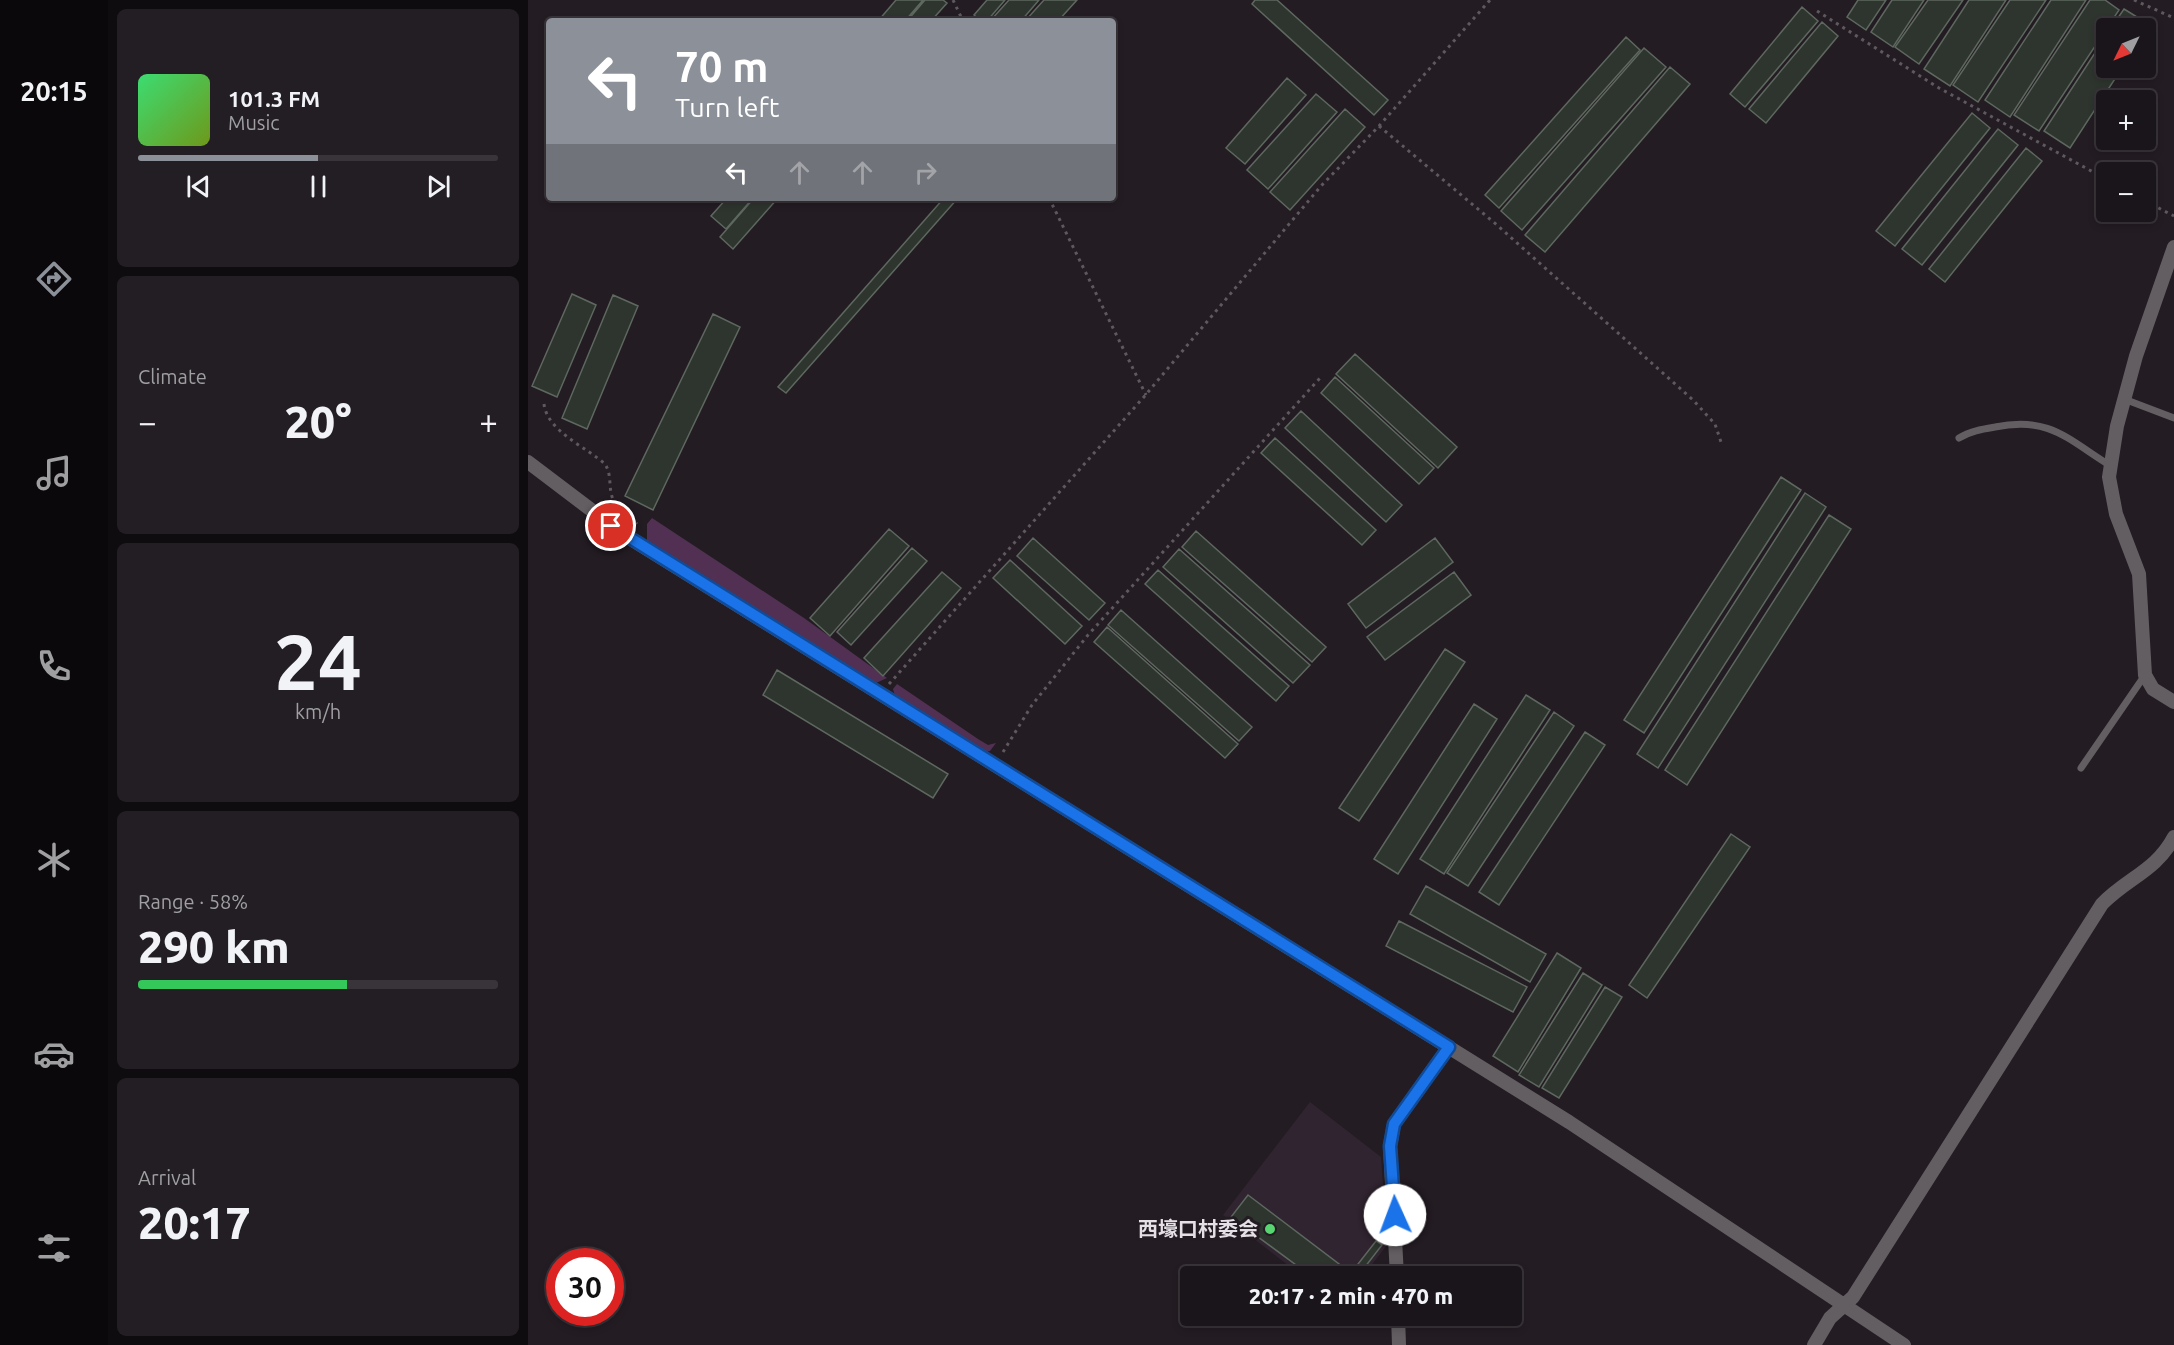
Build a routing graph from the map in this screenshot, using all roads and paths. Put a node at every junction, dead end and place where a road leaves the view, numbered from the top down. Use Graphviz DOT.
graph roads {
  1 [pos="953,0"];
  2 [pos="1490,0"];
  3 [pos="2134,0"];
  4 [pos="1817,11"];
  5 [pos="962,18"];
  6 [pos="2174,18"];
  7 [pos="1379,126"];
  8 [pos="2096,174"];
  9 [pos="1050,201"];
  10 [pos="2156,207"];
  11 [pos="2174,216"];
  12 [pos="2174,247"];
  13 [pos="1320,378"];
  14 [pos="1146,395"];
  15 [pos="2124,399"];
  16 [pos="544,404"];
  17 [pos="2174,418"];
  18 [pos="1959,438"];
  19 [pos="1721,442"];
  20 [pos="528,462"];
  21 [pos="2111,466"];
  22 [pos="643,546"];
  23 [pos="2145,675"];
  24 [pos="880,694"];
  25 [pos="2174,702"];
  26 [pos="997,765"];
  27 [pos="2081,768"];
  28 [pos="2174,837"];
  29 [pos="1449,1047"];
  30 [pos="1396,1266"];
  31 [pos="1844,1305"];
  32 [pos="1398,1326"];
  33 [pos="1399,1345"];
  34 [pos="1814,1345"];
  35 [pos="1904,1345"];
  1 -- 5 [label="path"];
  2 -- 7 [label="path"];
  3 -- 6 [label="path"];
  4 -- 8 [label="path"];
  7 -- 14 [label="path"];
  7 -- 19 [label="path"];
  9 -- 14 [label="path"];
  10 -- 11 [label="path"];
  12 -- 15 [label="street"];
  13 -- 26 [label="path"];
  14 -- 24 [label="path"];
  15 -- 17 [label="lane"];
  15 -- 21 [label="street"];
  16 -- 22 [label="path"];
  18 -- 21 [label="lane"];
  20 -- 22 [label="street"];
  21 -- 23 [label="street"];
  22 -- 24 [label="street"];
  23 -- 25 [label="street"];
  23 -- 27 [label="lane"];
  24 -- 26 [label="street"];
  26 -- 29 [label="street"];
  28 -- 31 [label="street"];
  29 -- 30 [label="street"];
  29 -- 31 [label="street"];
  31 -- 34 [label="street"];
  31 -- 35 [label="street"];
  32 -- 33 [label="street"];
}
